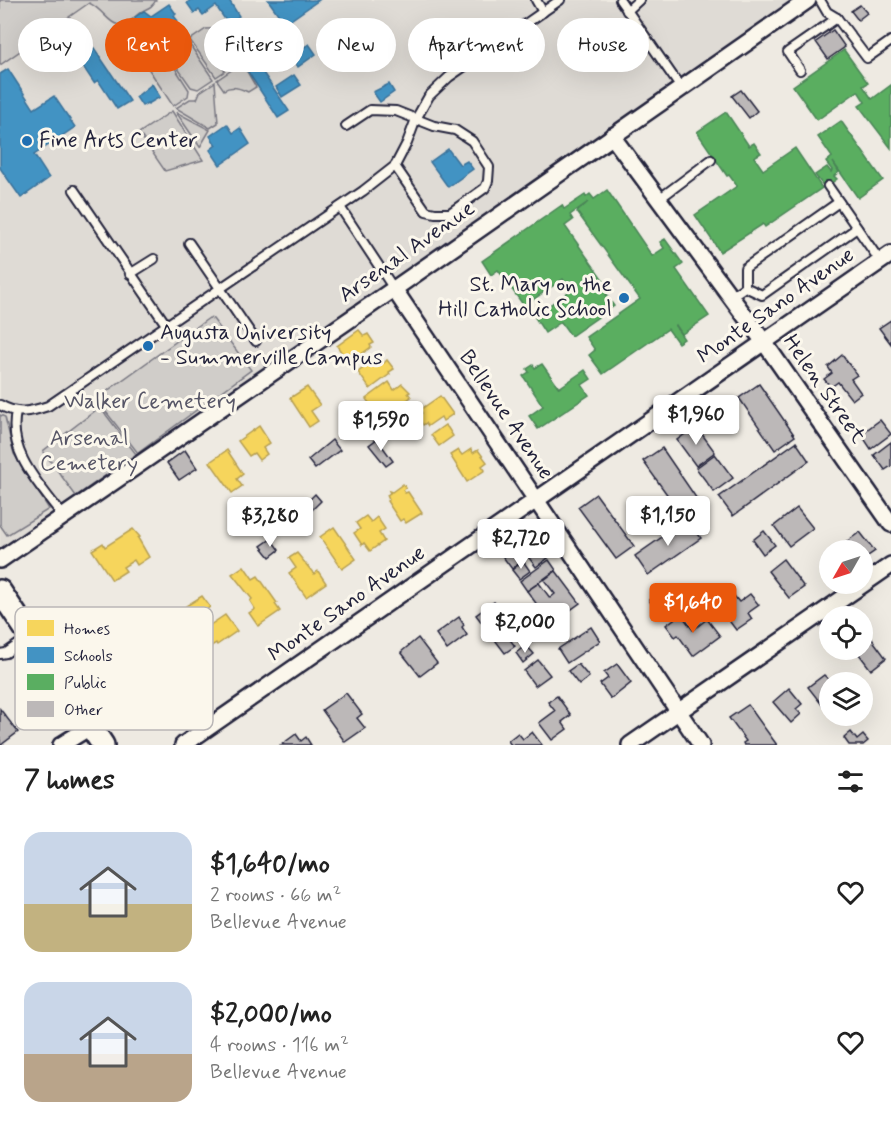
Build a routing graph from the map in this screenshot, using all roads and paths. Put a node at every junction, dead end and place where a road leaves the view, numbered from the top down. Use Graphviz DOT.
graph roads {
  1 [pos="536,0"];
  2 [pos="560,0"];
  3 [pos="620,0"];
  4 [pos="639,0"];
  5 [pos="808,0"];
  6 [pos="820,0"];
  7 [pos="627,11"];
  8 [pos="543,12"];
  9 [pos="837,18"];
  10 [pos="891,41"];
  11 [pos="801,70"];
  12 [pos="681,88"];
  13 [pos="416,119"];
  14 [pos="346,126"];
  15 [pos="612,136"];
  16 [pos="711,160"];
  17 [pos="396,166"];
  18 [pos="828,186"];
  19 [pos="74,190"];
  20 [pos="659,200"];
  21 [pos="839,202"];
  22 [pos="340,207"];
  23 [pos="857,228"];
  24 [pos="189,243"];
  25 [pos="886,257"];
  26 [pos="154,259"];
  27 [pos="130,274"];
  28 [pos="745,287"];
  29 [pos="220,289"];
  30 [pos="394,289"];
  31 [pos="730,297"];
  32 [pos="167,326"];
  33 [pos="256,341"];
  34 [pos="764,342"];
  35 [pos="0,405"];
  36 [pos="16,412"];
  37 [pos="536,500"];
  38 [pos="63,516"];
  39 [pos="891,524"];
  40 [pos="0,560"];
  41 [pos="891,565"];
  42 [pos="0,591"];
  43 [pos="15,614"];
  44 [pos="15,647"];
  45 [pos="0,654"];
  46 [pos="679,711"];
  47 [pos="213,724"];
  48 [pos="85,730"];
  49 [pos="92,730"];
  50 [pos="205,730"];
  51 [pos="61,745"];
  52 [pos="103,745"];
  53 [pos="183,745"];
  54 [pos="630,745"];
  55 [pos="702,745"];
  1 -- 8 [label="lane"];
  2 -- 8 [label="lane"];
  3 -- 7 [label="lane"];
  4 -- 7 [label="lane"];
  5 -- 12 [label="street, Arsenal Avenue"];
  6 -- 9 [label="lane"];
  7 -- 12 [label="lane"];
  8 -- 13 [label="lane"];
  9 -- 10 [label="lane"];
  9 -- 11 [label="lane"];
  12 -- 15 [label="street, Arsenal Avenue"];
  13 -- 14 [label="lane"];
  13 -- 17 [label="lane"];
  13 -- 17 [label="lane"];
  15 -- 20 [label="street, Helen Street"];
  15 -- 30 [label="street, Arsenal Avenue"];
  16 -- 20 [label="lane"];
  17 -- 22 [label="lane"];
  18 -- 21 [label="lane"];
  19 -- 27 [label="lane"];
  20 -- 31 [label="street, Helen Street"];
  21 -- 23 [label="lane"];
  21 -- 28 [label="lane"];
  22 -- 29 [label="lane"];
  22 -- 30 [label="lane"];
  23 -- 25 [label="lane"];
  23 -- 28 [label="lane"];
  24 -- 29 [label="lane"];
  25 -- 34 [label="street, Monte Sano Avenue"];
  26 -- 27 [label="lane"];
  27 -- 32 [label="lane"];
  28 -- 31 [label="lane"];
  29 -- 32 [label="lane"];
  29 -- 33 [label="lane"];
  30 -- 37 [label="street, Bellevue Avenue"];
  30 -- 38 [label="street, Arsenal Avenue"];
  31 -- 34 [label="street, Helen Street"];
  32 -- 36 [label="lane"];
  34 -- 37 [label="street, Monte Sano Avenue"];
  34 -- 39 [label="street, Helen Street"];
  35 -- 36 [label="lane"];
  36 -- 38 [label="lane"];
  37 -- 46 [label="street, Bellevue Avenue"];
  37 -- 47 [label="street, Monte Sano Avenue"];
  38 -- 40 [label="street, Arsenal Avenue"];
  41 -- 46 [label="street"];
  42 -- 43 [label="main road"];
  44 -- 45 [label="lane"];
  46 -- 54 [label="street"];
  46 -- 55 [label="street, Bellevue Avenue"];
  48 -- 51 [label="street"];
  49 -- 52 [label="main road"];
  50 -- 53 [label="street, Monte Sano Avenue"];
}
